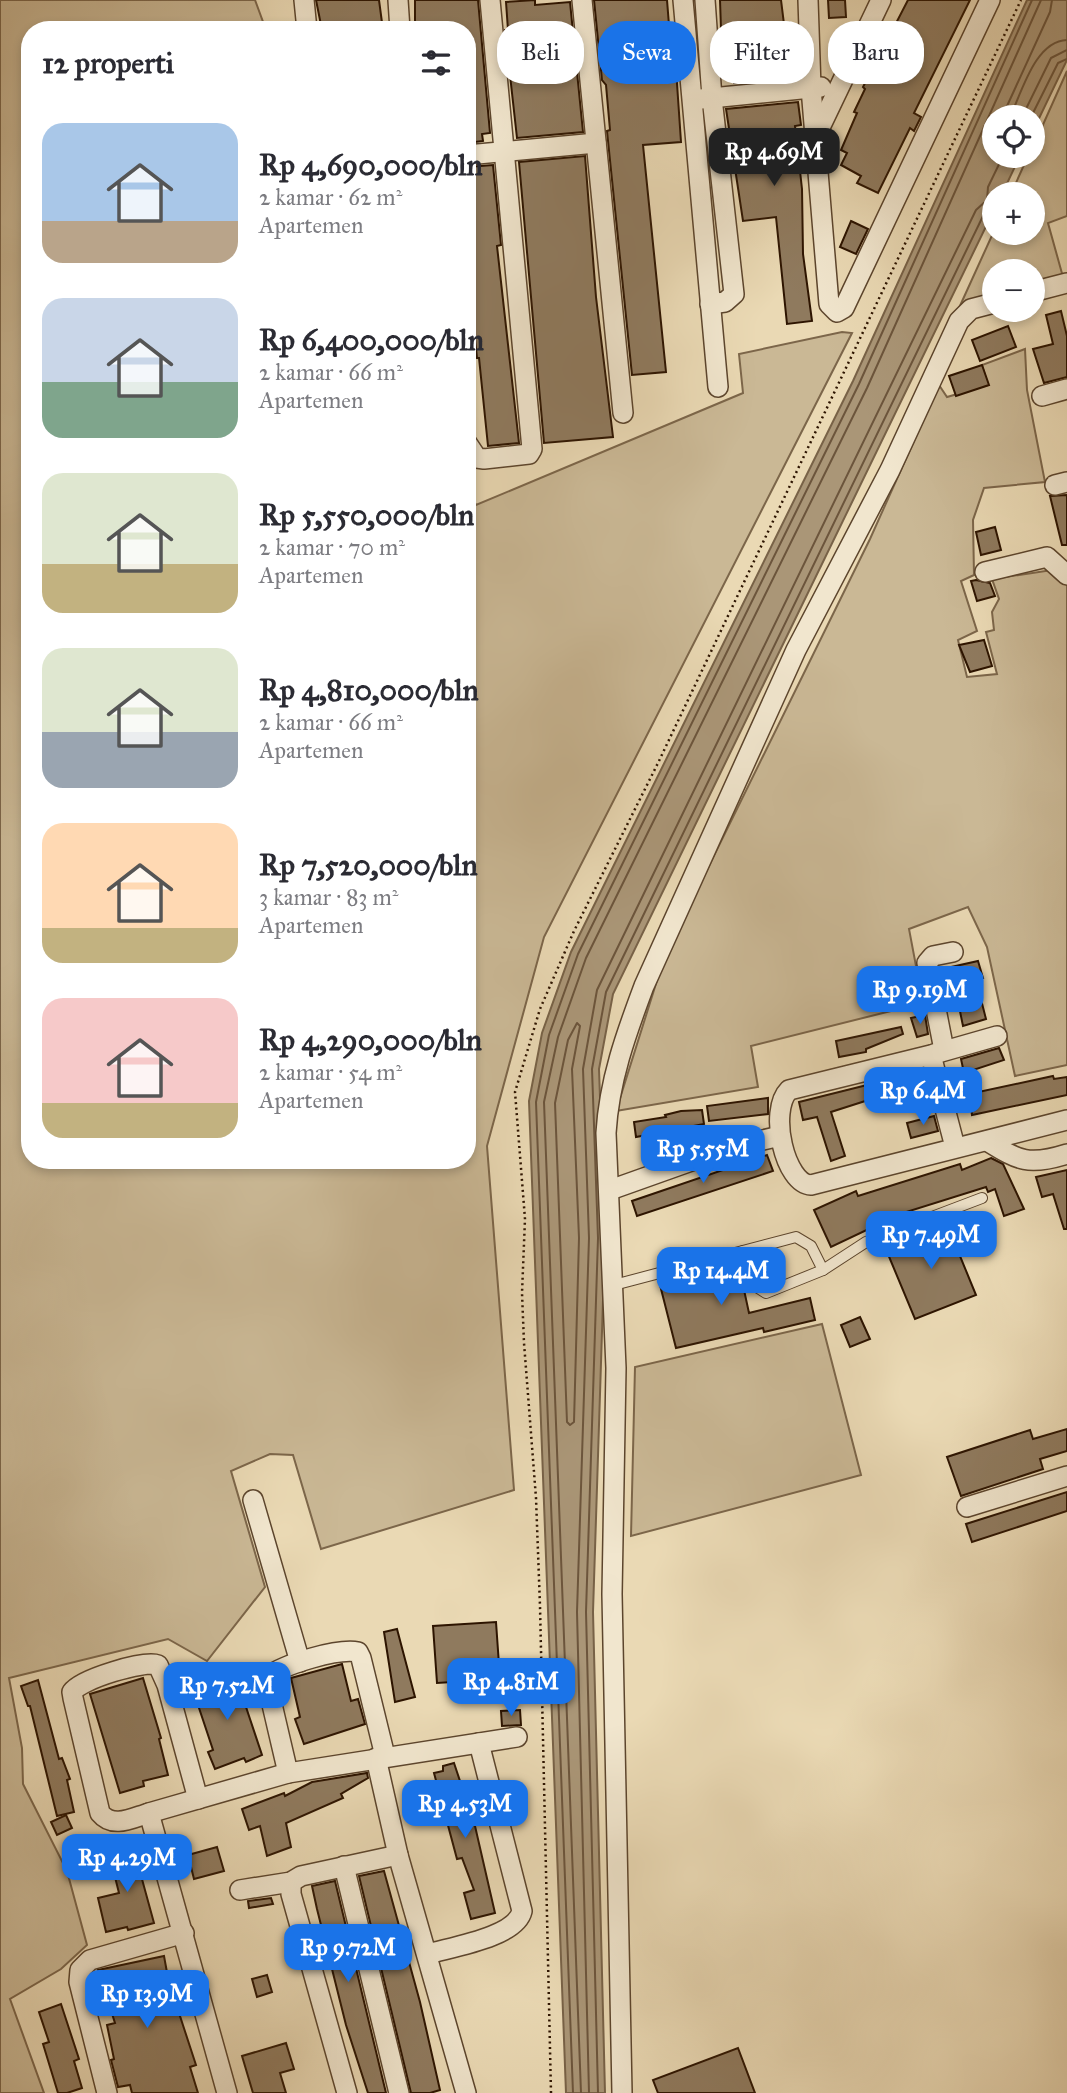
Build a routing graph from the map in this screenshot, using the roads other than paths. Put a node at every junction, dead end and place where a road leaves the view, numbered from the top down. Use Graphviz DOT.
graph roads {
  1 [pos="304,0"];
  2 [pos="398,0"];
  3 [pos="490,0"];
  4 [pos="582,0"];
  5 [pos="683,0"];
  6 [pos="705,0"];
  7 [pos="808,0"];
  8 [pos="881,0"];
  9 [pos="990,0"];
  10 [pos="306,21"];
  11 [pos="399,21"];
  12 [pos="839,87"];
  13 [pos="811,88"];
  14 [pos="712,98"];
  15 [pos="691,100"];
  16 [pos="815,138"];
  17 [pos="596,143"];
  18 [pos="506,151"];
  19 [pos="476,154"];
  20 [pos="1067,283"];
  21 [pos="1045,289"];
  22 [pos="710,304"];
  23 [pos="982,307"];
  24 [pos="718,387"];
  25 [pos="1067,388"];
  26 [pos="1042,397"];
  27 [pos="623,413"];
  28 [pos="476,456"];
  29 [pos="985,572"];
  30 [pos="1067,575"];
  31 [pos="953,952"];
  32 [pos="997,1036"];
  33 [pos="938,1053"];
  34 [pos="1067,1120"];
  35 [pos="780,1136"];
  36 [pos="987,1141"];
  37 [pos="955,1147"];
  38 [pos="1067,1154"];
  39 [pos="610,1190"];
  40 [pos="982,1198"];
  41 [pos="743,1251"];
  42 [pos="823,1270"];
  43 [pos="614,1285"];
  44 [pos="1067,1476"];
  45 [pos="253,1500"];
  46 [pos="967,1507"];
  47 [pos="300,1662"];
  48 [pos="517,1737"];
  49 [pos="479,1743"];
  50 [pos="381,1757"];
  51 [pos="288,1773"];
  52 [pos="198,1798"];
  53 [pos="149,1813"];
  54 [pos="398,1855"];
  55 [pos="344,1866"];
  56 [pos="291,1882"];
  57 [pos="240,1890"];
  58 [pos="184,1933"];
  59 [pos="428,1954"];
  60 [pos="463,2092"];
  61 [pos="107,2093"];
  62 [pos="227,2093"];
  63 [pos="347,2093"];
  64 [pos="400,2093"];
  65 [pos="622,2093"];
  1 -- 10 [label="street"];
  2 -- 11 [label="street"];
  3 -- 18 [label="street"];
  4 -- 17 [label="street"];
  5 -- 15 [label="street"];
  6 -- 14 [label="street"];
  7 -- 13 [label="street"];
  8 -- 12 [label="street"];
  9 -- 16 [label="street"];
  12 -- 13 [label="street"];
  12 -- 16 [label="street"];
  13 -- 14 [label="street"];
  13 -- 16 [label="street"];
  14 -- 15 [label="street"];
  14 -- 22 [label="street"];
  15 -- 22 [label="street"];
  17 -- 18 [label="street"];
  17 -- 27 [label="street"];
  18 -- 19 [label="street"];
  18 -- 28 [label="street"];
  20 -- 21 [label="street"];
  22 -- 24 [label="street"];
  23 -- 39 [label="street"];
  25 -- 26 [label="street"];
  29 -- 30 [label="street"];
  31 -- 33 [label="street"];
  32 -- 33 [label="street"];
  33 -- 35 [label="street"];
  33 -- 37 [label="street"];
  34 -- 36 [label="street"];
  35 -- 37 [label="street"];
  35 -- 39 [label="street"];
  36 -- 37 [label="street"];
  36 -- 38 [label="street"];
  39 -- 43 [label="street"];
  40 -- 42 [label="lane"];
  41 -- 42 [label="lane"];
  41 -- 42 [label="lane"];
  41 -- 43 [label="lane"];
  43 -- 65 [label="street"];
  44 -- 46 [label="street"];
  45 -- 47 [label="street"];
  47 -- 50 [label="street"];
  47 -- 51 [label="street"];
  48 -- 49 [label="street"];
  49 -- 50 [label="street"];
  49 -- 59 [label="street"];
  50 -- 51 [label="street"];
  50 -- 54 [label="street"];
  51 -- 52 [label="street"];
  52 -- 53 [label="street"];
  52 -- 53 [label="street"];
  53 -- 58 [label="street"];
  54 -- 55 [label="street"];
  54 -- 59 [label="street"];
  55 -- 56 [label="street"];
  55 -- 64 [label="street"];
  56 -- 57 [label="street"];
  56 -- 63 [label="street"];
  58 -- 61 [label="street"];
  58 -- 62 [label="street"];
  59 -- 60 [label="street"];
}
